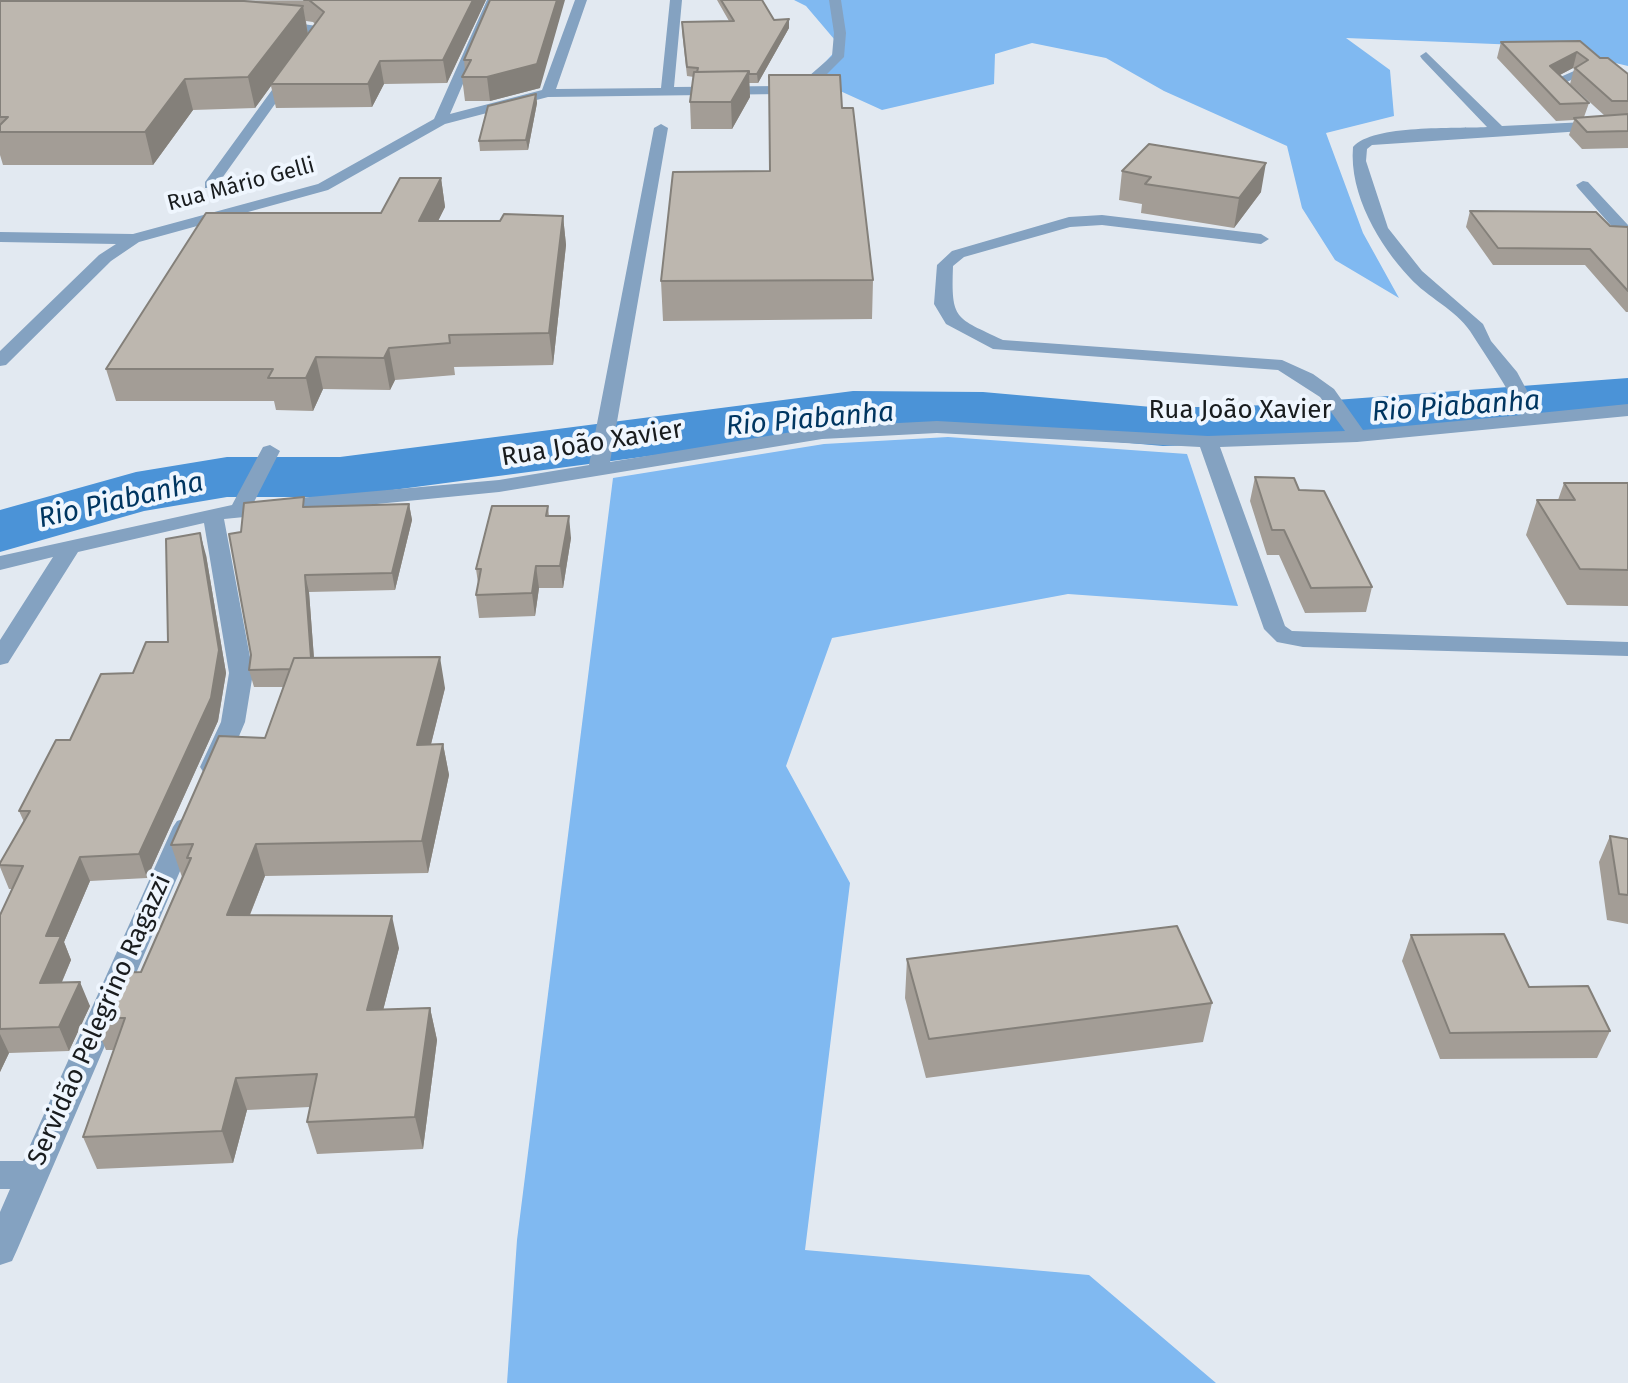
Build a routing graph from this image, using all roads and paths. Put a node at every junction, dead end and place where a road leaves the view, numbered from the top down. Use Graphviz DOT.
graph roads {
  1 [pos="493,0"];
  2 [pos="581,0"];
  3 [pos="676,0"];
  4 [pos="835,0"];
  5 [pos="266,24"];
  6 [pos="1426,56"];
  7 [pos="1574,75"];
  8 [pos="548,93"];
  9 [pos="667,93"];
  10 [pos="1590,115"];
  11 [pos="440,121"];
  12 [pos="1628,124"];
  13 [pos="661,128"];
  14 [pos="1498,130"];
  15 [pos="210,185"];
  16 [pos="1583,185"];
  17 [pos="1628,235"];
  18 [pos="0,237"];
  19 [pos="133,239"];
  20 [pos="1261,239"];
  21 [pos="0,361"];
  22 [pos="1628,410"];
  23 [pos="1531,416"];
  24 [pos="1352,427"];
  25 [pos="1208,442"];
  26 [pos="270,451"];
  27 [pos="598,471"];
  28 [pos="226,511"];
  29 [pos="72,545"];
  30 [pos="0,563"];
  31 [pos="1628,649"];
  32 [pos="0,658"];
  33 [pos="16,1175"];
  34 [pos="0,1250"];
  1 -- 11 [label="street"];
  2 -- 8 [label="street"];
  3 -- 9 [label="street"];
  4 -- 9 [label="street, Rua Mário Gelli"];
  5 -- 15 [label="street"];
  6 -- 14 [label="street"];
  7 -- 10 [label="street"];
  8 -- 9 [label="street, Rua Mário Gelli"];
  8 -- 11 [label="street, Rua Mário Gelli"];
  10 -- 12 [label="street"];
  10 -- 14 [label="street"];
  11 -- 19 [label="street, Rua Mário Gelli"];
  13 -- 27 [label="street"];
  14 -- 23 [label="street"];
  16 -- 17 [label="street"];
  18 -- 19 [label="street"];
  19 -- 21 [label="street, Rua Mário Gelli"];
  20 -- 24 [label="street"];
  22 -- 23 [label="street, Rua João Xavier"];
  23 -- 24 [label="street, Rua João Xavier"];
  24 -- 25 [label="street, Rua João Xavier"];
  25 -- 27 [label="street, Rua João Xavier"];
  25 -- 31 [label="street"];
  26 -- 28 [label="street"];
  27 -- 28 [label="street, Rua João Xavier"];
  28 -- 29 [label="street, Rua João Xavier"];
  28 -- 33 [label="street, Servidão Pelegrino Ragazzi"];
  29 -- 30 [label="street, Rua João Xavier"];
  29 -- 32 [label="street"];
  33 -- 34 [label="street, Servidão Pelegrino Ragazzi"];
}
